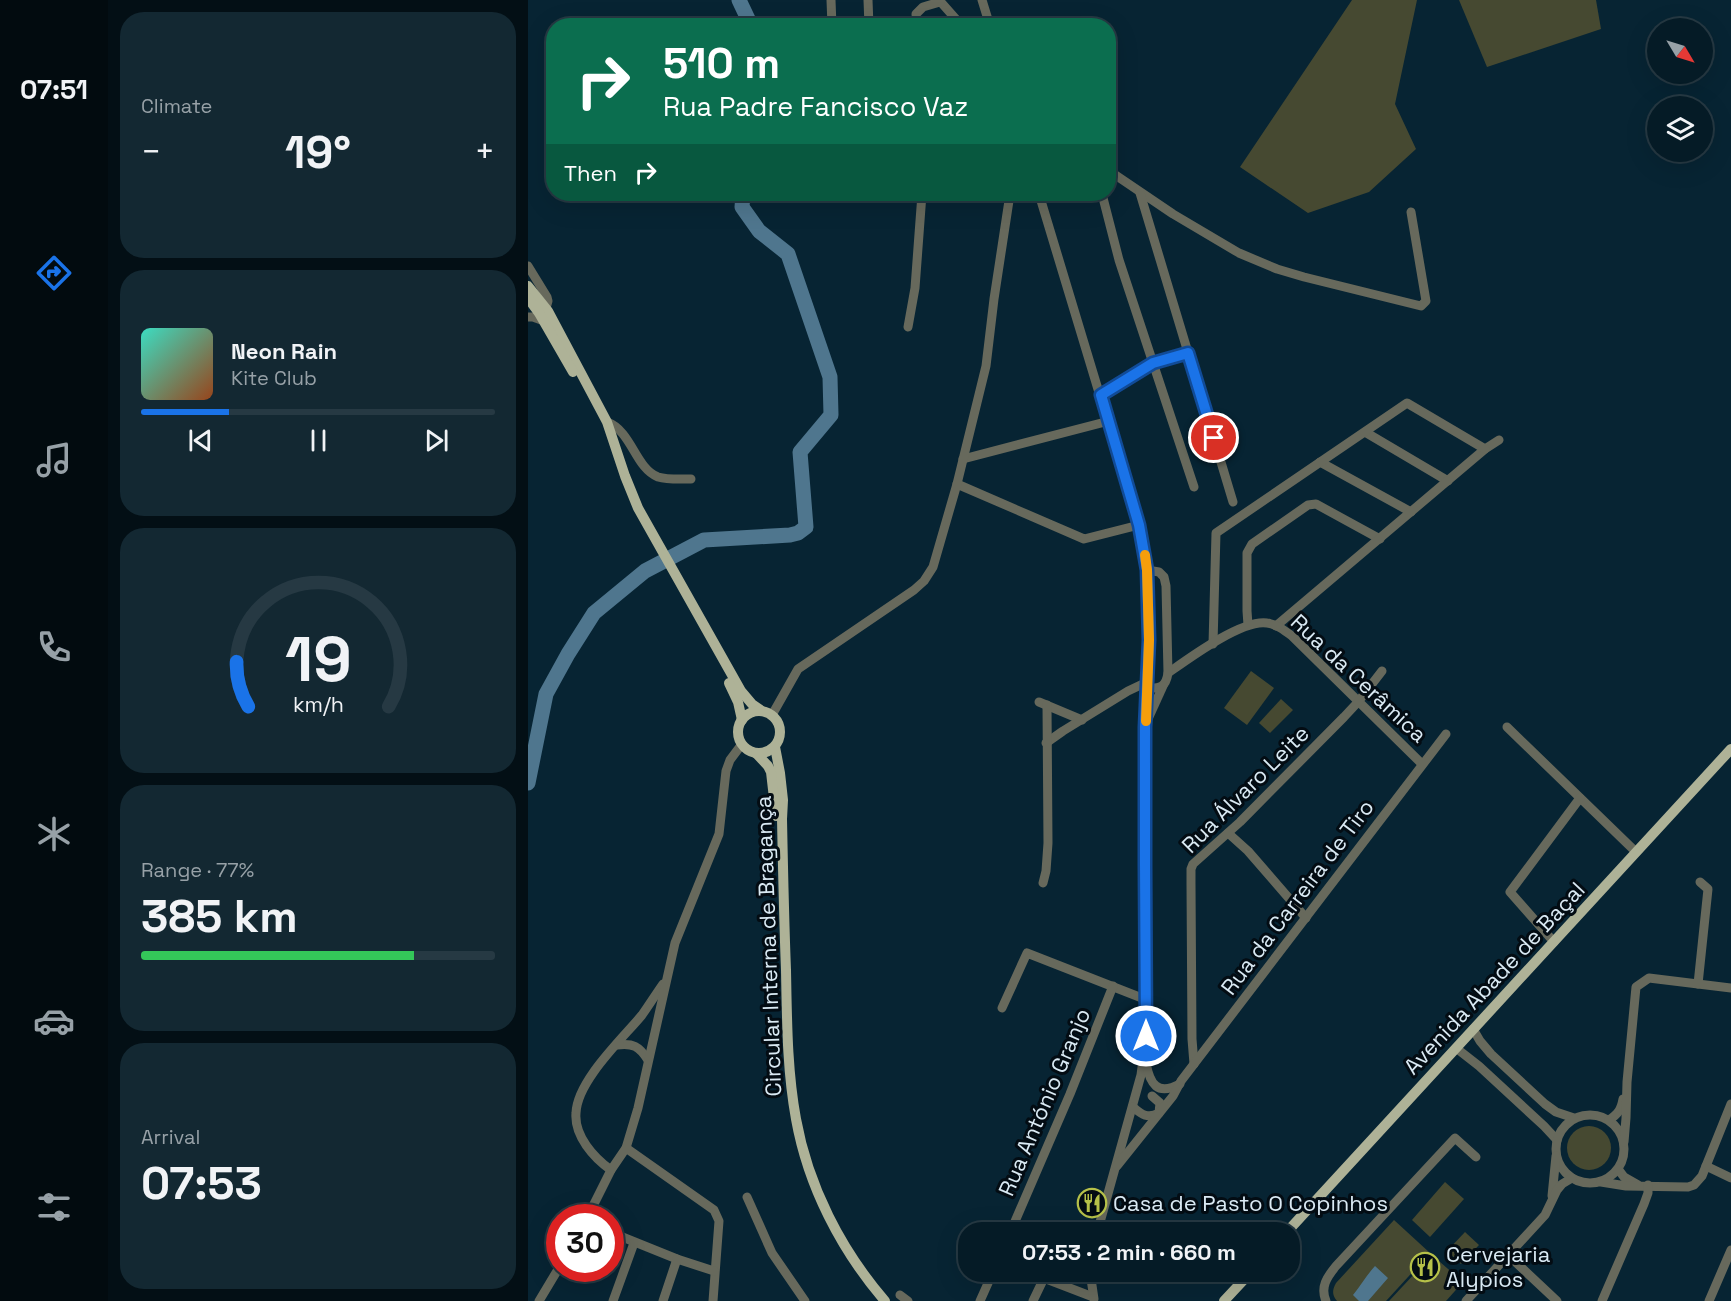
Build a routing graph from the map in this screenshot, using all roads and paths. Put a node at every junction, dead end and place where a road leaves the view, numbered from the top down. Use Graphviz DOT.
graph roads {
  1 [pos="831,0"];
  2 [pos="868,0"];
  3 [pos="915,0"];
  4 [pos="982,0"];
  5 [pos="939,1"];
  6 [pos="916,14"];
  7 [pos="832,18"];
  8 [pos="869,18"];
  9 [pos="916,18"];
  10 [pos="955,18"];
  11 [pos="988,18"];
  12 [pos="1116,176"];
  13 [pos="1140,193"];
  14 [pos="921,201"];
  15 [pos="1009,201"];
  16 [pos="1041,201"];
  17 [pos="1104,201"];
  18 [pos="1411,212"];
  19 [pos="528,266"];
  20 [pos="528,286"];
  21 [pos="528,298"];
  22 [pos="546,308"];
  23 [pos="528,317"];
  24 [pos="544,321"];
  25 [pos="908,327"];
  26 [pos="1188,353"];
  27 [pos="1153,363"];
  28 [pos="1101,395"];
  29 [pos="1108,421"];
  30 [pos="608,422"];
  31 [pos="1365,432"];
  32 [pos="1499,440"];
  33 [pos="1485,449"];
  34 [pos="963,459"];
  35 [pos="1320,462"];
  36 [pos="691,479"];
  37 [pos="1448,481"];
  38 [pos="957,484"];
  39 [pos="1194,487"];
  40 [pos="1233,501"];
  41 [pos="1411,512"];
  42 [pos="644,524"];
  43 [pos="1139,525"];
  44 [pos="1380,539"];
  45 [pos="1147,570"];
  46 [pos="689,606"];
  47 [pos="1248,625"];
  48 [pos="1276,626"];
  49 [pos="1213,644"];
  50 [pos="1148,663"];
  51 [pos="1382,671"];
  52 [pos="1165,672"];
  53 [pos="1147,682"];
  54 [pos="1162,686"];
  55 [pos="1358,702"];
  56 [pos="767,713"];
  57 [pos="742,720"];
  58 [pos="1082,720"];
  59 [pos="1145,727"];
  60 [pos="1507,727"];
  61 [pos="1446,734"];
  62 [pos="1046,743"];
  63 [pos="742,744"];
  64 [pos="775,747"];
  65 [pos="1729,752"];
  66 [pos="756,753"];
  67 [pos="1422,764"];
  68 [pos="1581,798"];
  69 [pos="1228,833"];
  70 [pos="1636,852"];
  71 [pos="1700,882"];
  72 [pos="1043,883"];
  73 [pos="1306,918"];
  74 [pos="1554,942"];
  75 [pos="666,980"];
  76 [pos="1698,984"];
  77 [pos="1113,986"];
  78 [pos="1731,988"];
  79 [pos="1147,1000"];
  80 [pos="1002,1008"];
  81 [pos="1473,1029"];
  82 [pos="617,1045"];
  83 [pos="1456,1048"];
  84 [pos="1144,1057"];
  85 [pos="648,1060"];
  86 [pos="1194,1064"];
  87 [pos="1627,1082"];
  88 [pos="1180,1084"];
  89 [pos="1170,1089"];
  90 [pos="1152,1096"];
  91 [pos="1134,1103"];
  92 [pos="1731,1104"];
  93 [pos="1159,1113"];
  94 [pos="1574,1118"];
  95 [pos="1610,1120"];
  96 [pos="1557,1140"];
  97 [pos="1624,1142"];
  98 [pos="626,1148"];
  99 [pos="1556,1155"];
  100 [pos="1476,1157"];
  101 [pos="1706,1166"];
  102 [pos="1618,1169"];
  103 [pos="611,1170"];
  104 [pos="1114,1170"];
  105 [pos="1572,1178"];
  106 [pos="1731,1178"];
  107 [pos="1598,1182"];
  108 [pos="1643,1185"];
  109 [pos="747,1197"];
  110 [pos="1552,1198"];
  111 [pos="594,1204"];
  112 [pos="1015,1222"];
  113 [pos="1100,1222"];
  114 [pos="1296,1222"];
  115 [pos="624,1238"];
  116 [pos="634,1243"];
  117 [pos="1731,1251"];
  118 [pos="1508,1255"];
  119 [pos="677,1259"];
  120 [pos="714,1271"];
  121 [pos="550,1282"];
  122 [pos="989,1282"];
  123 [pos="1042,1282"];
  124 [pos="1053,1282"];
  125 [pos="1091,1282"];
  126 [pos="1242,1282"];
  127 [pos="1093,1299"];
  128 [pos="539,1301"];
  129 [pos="613,1301"];
  130 [pos="663,1301"];
  131 [pos="713,1301"];
  132 [pos="805,1301"];
  133 [pos="878,1301"];
  134 [pos="885,1301"];
  135 [pos="980,1301"];
  136 [pos="1033,1301"];
  137 [pos="1224,1301"];
  138 [pos="1326,1301"];
  139 [pos="1466,1301"];
  140 [pos="1557,1301"];
  141 [pos="1602,1301"];
  142 [pos="1709,1301"];
  1 -- 7 [label="street"];
  2 -- 8 [label="street"];
  3 -- 6 [label="street"];
  4 -- 11 [label="street"];
  5 -- 6 [label="street"];
  5 -- 10 [label="street"];
  6 -- 9 [label="street"];
  12 -- 13 [label="street"];
  13 -- 18 [label="street"];
  13 -- 26 [label="street"];
  14 -- 25 [label="street"];
  15 -- 34 [label="street"];
  16 -- 28 [label="street"];
  17 -- 27 [label="street"];
  19 -- 22 [label="street"];
  20 -- 22 [label="main road"];
  21 -- 24 [label="main road"];
  22 -- 30 [label="main road"];
  23 -- 24 [label="street"];
  24 -- 42 [label="main road"];
  26 -- 27 [label="street"];
  26 -- 40 [label="street"];
  27 -- 28 [label="street"];
  27 -- 39 [label="street"];
  28 -- 29 [label="street"];
  29 -- 34 [label="street"];
  29 -- 43 [label="street"];
  30 -- 36 [label="street"];
  30 -- 42 [label="main road"];
  31 -- 33 [label="street"];
  31 -- 35 [label="street"];
  31 -- 37 [label="street"];
  32 -- 33 [label="street"];
  33 -- 37 [label="street"];
  34 -- 38 [label="street"];
  35 -- 41 [label="street"];
  35 -- 49 [label="street"];
  37 -- 41 [label="street"];
  38 -- 43 [label="street"];
  38 -- 56 [label="street"];
  41 -- 44 [label="street"];
  42 -- 46 [label="main road"];
  43 -- 45 [label="street"];
  44 -- 47 [label="street"];
  44 -- 48 [label="street"];
  45 -- 50 [label="street"];
  45 -- 52 [label="street"];
  46 -- 56 [label="main road"];
  46 -- 57 [label="main road"];
  47 -- 48 [label="street, Rua da Cerâmica"];
  47 -- 49 [label="street"];
  48 -- 55 [label="street, Rua da Cerâmica"];
  49 -- 52 [label="street"];
  50 -- 52 [label="street"];
  50 -- 53 [label="street"];
  51 -- 55 [label="street, Rua Álvaro Leite"];
  52 -- 53 [label="street"];
  52 -- 54 [label="street"];
  53 -- 54 [label="street"];
  53 -- 58 [label="street"];
  53 -- 59 [label="street"];
  54 -- 59 [label="street"];
  55 -- 67 [label="street, Rua da Cerâmica"];
  55 -- 69 [label="street, Rua Álvaro Leite"];
  56 -- 57 [label="main road"];
  56 -- 64 [label="main road"];
  57 -- 63 [label="main road"];
  58 -- 62 [label="street"];
  58 -- 62 [label="street"];
  59 -- 79 [label="street"];
  60 -- 68 [label="street"];
  61 -- 67 [label="street, Rua da Carreira de Tiro"];
  62 -- 72 [label="street"];
  63 -- 66 [label="main road"];
  63 -- 75 [label="street"];
  64 -- 66 [label="main road"];
  64 -- 134 [label="main road, Circular Interna de Bragança"];
  65 -- 70 [label="main road, Avenida Abade de Baçal"];
  66 -- 133 [label="main road, Circular Interna de Bragança"];
  67 -- 73 [label="street, Rua da Carreira de Tiro"];
  68 -- 70 [label="street"];
  68 -- 74 [label="street"];
  69 -- 73 [label="street"];
  69 -- 86 [label="street, Rua Álvaro Leite"];
  70 -- 74 [label="main road, Avenida Abade de Baçal"];
  71 -- 76 [label="street"];
  73 -- 86 [label="street, Rua da Carreira de Tiro"];
  74 -- 81 [label="main road, Avenida Abade de Baçal"];
  75 -- 82 [label="street"];
  75 -- 85 [label="street"];
  76 -- 78 [label="street"];
  76 -- 87 [label="street"];
  77 -- 79 [label="street"];
  77 -- 80 [label="street"];
  77 -- 112 [label="street, Rua António Granjo"];
  79 -- 84 [label="street"];
  81 -- 83 [label="main road, Avenida Abade de Baçal"];
  81 -- 94 [label="street"];
  82 -- 85 [label="street"];
  82 -- 103 [label="street"];
  83 -- 96 [label="street"];
  83 -- 114 [label="main road, Avenida Abade de Baçal"];
  84 -- 89 [label="street"];
  84 -- 91 [label="street"];
  85 -- 98 [label="street"];
  86 -- 88 [label="street, Rua da Carreira de Tiro"];
  87 -- 95 [label="street"];
  87 -- 97 [label="street"];
  88 -- 89 [label="street"];
  88 -- 93 [label="street, Rua da Carreira de Tiro"];
  89 -- 90 [label="street"];
  90 -- 91 [label="street"];
  90 -- 93 [label="street"];
  91 -- 93 [label="street"];
  91 -- 104 [label="street"];
  92 -- 101 [label="street"];
  93 -- 104 [label="street, Rua da Carreira de Tiro"];
  94 -- 95 [label="street"];
  94 -- 96 [label="street"];
  95 -- 97 [label="street"];
  96 -- 99 [label="street"];
  97 -- 102 [label="street"];
  98 -- 103 [label="street"];
  98 -- 120 [label="street"];
  99 -- 105 [label="street"];
  99 -- 110 [label="street"];
  100 -- 138 [label="street"];
  101 -- 106 [label="street"];
  101 -- 108 [label="street"];
  102 -- 107 [label="street"];
  102 -- 108 [label="street"];
  103 -- 111 [label="street"];
  104 -- 113 [label="street"];
  105 -- 107 [label="street"];
  105 -- 110 [label="street"];
  107 -- 108 [label="street"];
  108 -- 141 [label="street"];
  109 -- 132 [label="street"];
  110 -- 118 [label="street"];
  115 -- 116 [label="street"];
  116 -- 119 [label="street"];
  116 -- 129 [label="street"];
  117 -- 142 [label="street"];
  118 -- 139 [label="street"];
  118 -- 140 [label="street"];
  119 -- 120 [label="street"];
  119 -- 130 [label="street"];
  120 -- 131 [label="street"];
  121 -- 128 [label="street"];
  122 -- 135 [label="street"];
  123 -- 136 [label="street"];
  124 -- 127 [label="street"];
  125 -- 127 [label="street"];
  126 -- 137 [label="main road"];
}
